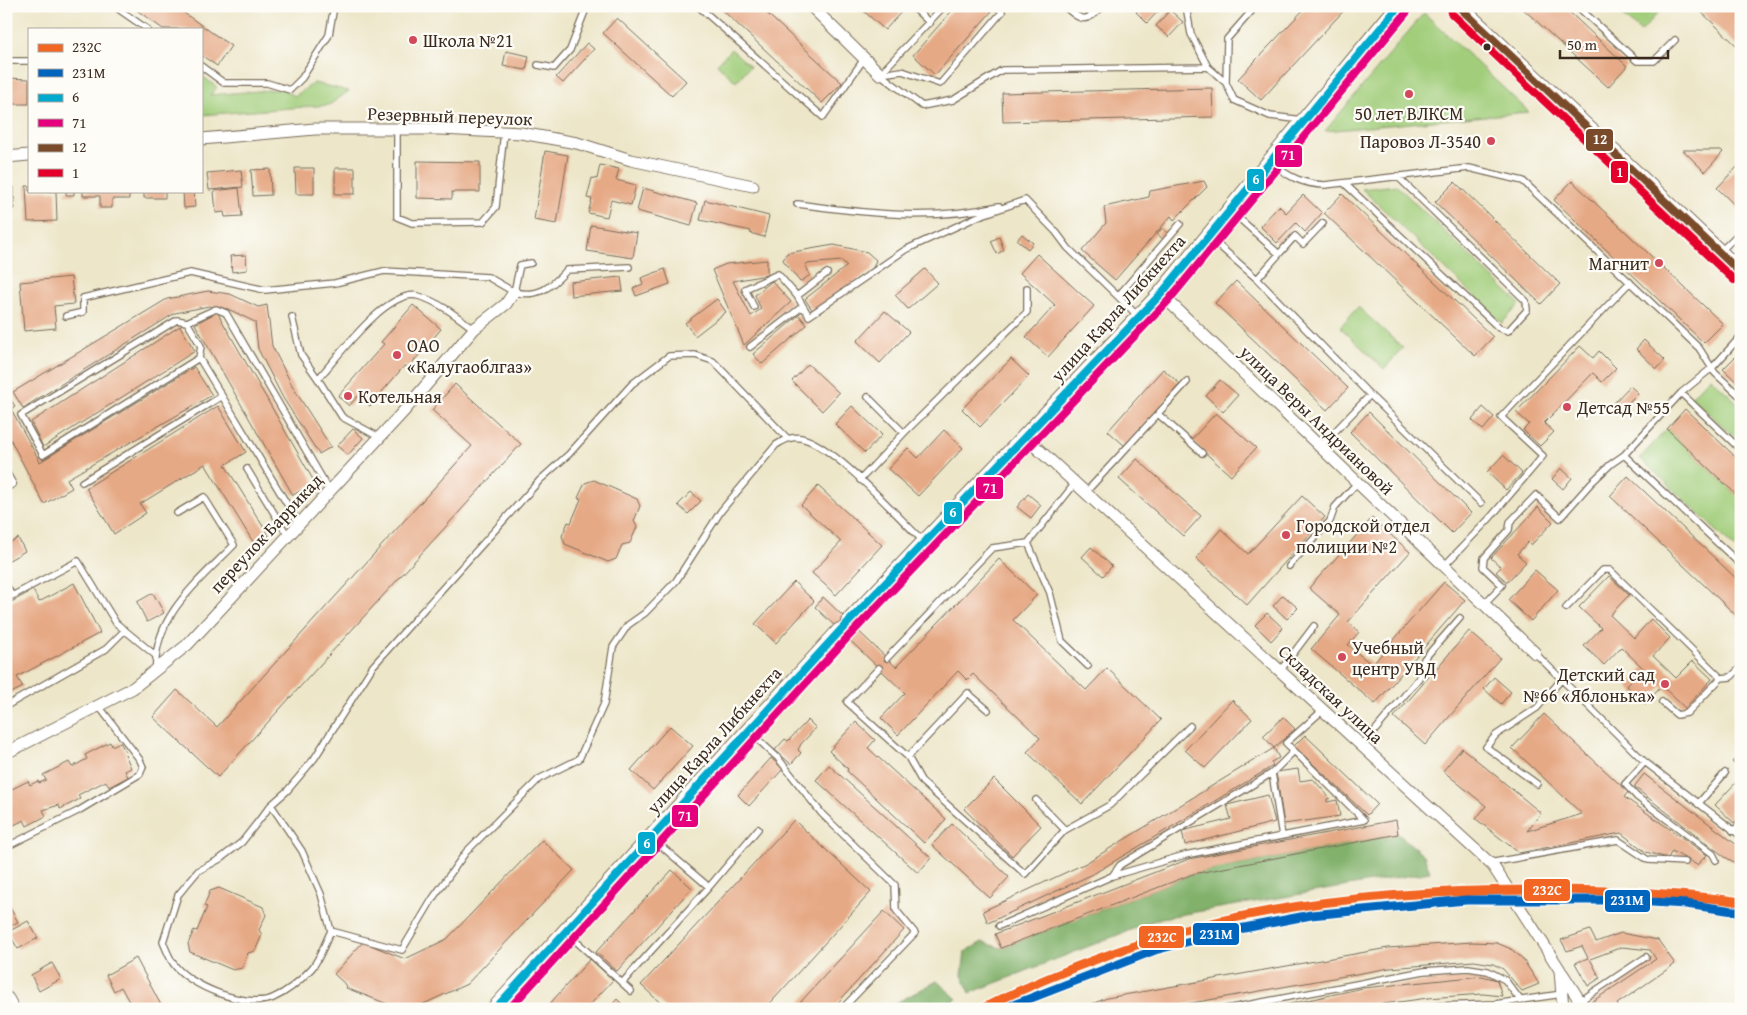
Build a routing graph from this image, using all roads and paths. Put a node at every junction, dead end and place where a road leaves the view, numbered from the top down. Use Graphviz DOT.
graph roads {
  1 [pos="114,6"];
  2 [pos="334,6"];
  3 [pos="587,6"];
  4 [pos="698,6"];
  5 [pos="810,6"];
  6 [pos="912,6"];
  7 [pos="944,6"];
  8 [pos="996,6"];
  9 [pos="1064,6"];
  10 [pos="1103,6"];
  11 [pos="1186,6"];
  12 [pos="1256,6"];
  13 [pos="1399,6"];
  14 [pos="1458,6"];
  15 [pos="1578,6"];
  16 [pos="930,23"];
  17 [pos="146,28"];
  18 [pos="1675,40"];
  19 [pos="864,59"];
  20 [pos="6,61"];
  21 [pos="28,61"];
  22 [pos="538,65"];
  23 [pos="202,67"];
  24 [pos="1208,67"];
  25 [pos="880,74"];
  26 [pos="1226,83"];
  27 [pos="1305,120"];
  28 [pos="397,129"];
  29 [pos="504,132"];
  30 [pos="202,139"];
  31 [pos="28,155"];
  32 [pos="6,157"];
  33 [pos="1270,163"];
  34 [pos="1397,176"];
  35 [pos="1344,183"];
  36 [pos="753,186"];
  37 [pos="1025,200"];
  38 [pos="798,204"];
  39 [pos="1231,211"];
  40 [pos="1323,223"];
  41 [pos="1180,224"];
  42 [pos="1741,231"];
  43 [pos="1210,237"];
  44 [pos="1719,253"];
  45 [pos="1279,254"];
  46 [pos="531,263"];
  47 [pos="629,267"];
  48 [pos="827,273"];
  49 [pos="1741,273"];
  50 [pos="1257,278"];
  51 [pos="1630,282"];
  52 [pos="1027,288"];
  53 [pos="514,292"];
  54 [pos="1161,294"];
  55 [pos="796,296"];
  56 [pos="1118,296"];
  57 [pos="803,306"];
  58 [pos="754,307"];
  59 [pos="66,316"];
  60 [pos="292,317"];
  61 [pos="1139,317"];
  62 [pos="187,322"];
  63 [pos="474,329"];
  64 [pos="1741,336"];
  65 [pos="750,347"];
  66 [pos="199,358"];
  67 [pos="1713,367"];
  68 [pos="318,379"];
  69 [pos="1187,382"];
  70 [pos="1681,393"];
  71 [pos="1370,394"];
  72 [pos="222,396"];
  73 [pos="868,397"];
  74 [pos="1741,397"];
  75 [pos="1158,414"];
  76 [pos="904,432"];
  77 [pos="379,437"];
  78 [pos="787,438"];
  79 [pos="1026,438"];
  80 [pos="1320,447"];
  81 [pos="1741,450"];
  82 [pos="1202,453"];
  83 [pos="1624,455"];
  84 [pos="247,469"];
  85 [pos="6,472"];
  86 [pos="860,480"];
  87 [pos="82,482"];
  88 [pos="1076,482"];
  89 [pos="1357,483"];
  90 [pos="6,488"];
  91 [pos="329,490"];
  92 [pos="1087,491"];
  93 [pos="1481,503"];
  94 [pos="177,514"];
  95 [pos="299,524"];
  96 [pos="288,536"];
  97 [pos="925,542"];
  98 [pos="1028,543"];
  99 [pos="1741,565"];
  100 [pos="1289,566"];
  101 [pos="1444,566"];
  102 [pos="6,585"];
  103 [pos="1484,604"];
  104 [pos="1566,608"];
  105 [pos="1460,618"];
  106 [pos="1314,626"];
  107 [pos="125,630"];
  108 [pos="1535,653"];
  109 [pos="155,655"];
  110 [pos="888,658"];
  111 [pos="1088,666"];
  112 [pos="1741,667"];
  113 [pos="879,668"];
  114 [pos="156,670"];
  115 [pos="1280,671"];
  116 [pos="1721,678"];
  117 [pos="1561,680"];
  118 [pos="1662,702"];
  119 [pos="98,705"];
  120 [pos="6,706"];
  121 [pos="988,710"];
  122 [pos="1323,710"];
  123 [pos="1190,726"];
  124 [pos="749,731"];
  125 [pos="1362,746"];
  126 [pos="1294,751"];
  127 [pos="6,753"];
  128 [pos="908,757"];
  129 [pos="1645,762"];
  130 [pos="1272,773"];
  131 [pos="1725,773"];
  132 [pos="1537,784"];
  133 [pos="1036,800"];
  134 [pos="1698,804"];
  135 [pos="272,805"];
  136 [pos="1741,824"];
  137 [pos="758,829"];
  138 [pos="1065,830"];
  139 [pos="1733,831"];
  140 [pos="1282,836"];
  141 [pos="1741,836"];
  142 [pos="652,837"];
  143 [pos="6,847"];
  144 [pos="1716,860"];
  145 [pos="1685,862"];
  146 [pos="1489,863"];
  147 [pos="1112,876"];
  148 [pos="708,887"];
  149 [pos="999,926"];
  150 [pos="331,931"];
  151 [pos="566,931"];
  152 [pos="1646,957"];
  153 [pos="1560,970"];
  154 [pos="622,983"];
  155 [pos="631,991"];
  156 [pos="1563,993"];
  157 [pos="6,1000"];
  158 [pos="1521,1001"];
  159 [pos="1582,1005"];
  160 [pos="1438,1006"];
  161 [pos="500,1007"];
  162 [pos="11,1009"];
  163 [pos="842,1009"];
  164 [pos="1226,1009"];
  165 [pos="1563,1009"];
  1 -- 17 [label="lane"];
  2 -- 23 [label="lane"];
  3 -- 22 [label="lane"];
  4 -- 19 [label="lane"];
  5 -- 19 [label="street"];
  6 -- 16 [label="lane"];
  7 -- 16 [label="lane"];
  8 -- 25 [label="lane"];
  9 -- 10 [label="lane"];
  11 -- 24 [label="lane"];
  12 -- 26 [label="lane"];
  13 -- 27 [label="main road, улица Карла Либкнехта"];
  14 -- 44 [label="main road"];
  15 -- 18 [label="lane"];
  16 -- 25 [label="lane"];
  19 -- 25 [label="street"];
  20 -- 21 [label="lane"];
  24 -- 25 [label="lane"];
  24 -- 26 [label="lane"];
  26 -- 27 [label="lane"];
  27 -- 33 [label="main road, улица Карла Либкнехта"];
  28 -- 29 [label="street, Резервный переулок"];
  28 -- 29 [label="lane"];
  28 -- 30 [label="street, Резервный переулок"];
  29 -- 36 [label="street, Резервный переулок"];
  31 -- 32 [label="street"];
  33 -- 35 [label="lane"];
  33 -- 39 [label="main road, улица Карла Либкнехта"];
  34 -- 35 [label="lane"];
  34 -- 35 [label="lane"];
  34 -- 51 [label="lane"];
  37 -- 38 [label="lane"];
  37 -- 56 [label="lane"];
  37 -- 57 [label="lane"];
  39 -- 43 [label="main road, улица Карла Либкнехта"];
  39 -- 45 [label="lane"];
  40 -- 45 [label="lane"];
  41 -- 56 [label="lane"];
  42 -- 44 [label="lane"];
  43 -- 50 [label="lane"];
  43 -- 54 [label="main road, улица Карла Либкнехта"];
  44 -- 49 [label="main road"];
  45 -- 50 [label="lane"];
  46 -- 53 [label="lane"];
  47 -- 53 [label="lane"];
  48 -- 55 [label="lane"];
  50 -- 71 [label="lane"];
  51 -- 67 [label="lane"];
  51 -- 101 [label="lane"];
  52 -- 76 [label="lane"];
  53 -- 59 [label="lane"];
  53 -- 63 [label="street, переулок Баррикад"];
  54 -- 61 [label="main road, улица Карла Либкнехта"];
  54 -- 80 [label="street, улица Веры Андриановой"];
  55 -- 57 [label="lane"];
  55 -- 58 [label="lane"];
  56 -- 61 [label="lane"];
  57 -- 65 [label="lane"];
  60 -- 68 [label="lane"];
  61 -- 79 [label="main road, улица Карла Либкнехта"];
  62 -- 66 [label="lane"];
  62 -- 66 [label="lane"];
  62 -- 91 [label="lane"];
  63 -- 68 [label="lane"];
  63 -- 77 [label="street, переулок Баррикад"];
  64 -- 67 [label="lane"];
  66 -- 72 [label="lane"];
  67 -- 70 [label="lane"];
  67 -- 74 [label="lane"];
  68 -- 77 [label="lane"];
  69 -- 75 [label="lane"];
  70 -- 81 [label="lane"];
  70 -- 83 [label="lane"];
  71 -- 80 [label="lane"];
  71 -- 93 [label="lane"];
  72 -- 87 [label="lane"];
  72 -- 95 [label="lane"];
  73 -- 76 [label="lane"];
  75 -- 82 [label="lane"];
  75 -- 92 [label="lane"];
  76 -- 86 [label="lane"];
  77 -- 91 [label="street, переулок Баррикад"];
  78 -- 86 [label="lane"];
  78 -- 135 [label="lane"];
  78 -- 150 [label="lane"];
  79 -- 88 [label="street, Складская улица"];
  79 -- 97 [label="main road, улица Карла Либкнехта"];
  80 -- 89 [label="street, улица Веры Андриановой"];
  83 -- 99 [label="lane"];
  83 -- 103 [label="lane"];
  84 -- 96 [label="lane"];
  85 -- 90 [label="lane"];
  86 -- 97 [label="lane"];
  88 -- 92 [label="street, Складская улица"];
  88 -- 98 [label="lane"];
  89 -- 100 [label="lane"];
  89 -- 101 [label="street, улица Веры Андриановой"];
  91 -- 95 [label="street, переулок Баррикад"];
  92 -- 115 [label="street, Складская улица"];
  94 -- 109 [label="lane"];
  95 -- 96 [label="street, переулок Баррикад"];
  96 -- 114 [label="street, переулок Баррикад"];
  97 -- 124 [label="main road, улица Карла Либкнехта"];
  98 -- 110 [label="lane"];
  98 -- 111 [label="lane"];
  101 -- 103 [label="street, улица Веры Андриановой"];
  102 -- 107 [label="lane"];
  103 -- 108 [label="street, улица Веры Андриановой"];
  104 -- 116 [label="lane"];
  105 -- 125 [label="lane"];
  106 -- 115 [label="lane"];
  107 -- 109 [label="lane"];
  107 -- 120 [label="lane"];
  108 -- 117 [label="lane"];
  109 -- 114 [label="lane"];
  112 -- 116 [label="lane"];
  113 -- 128 [label="lane"];
  114 -- 119 [label="street, переулок Баррикад"];
  115 -- 122 [label="street, Складская улица"];
  116 -- 118 [label="lane"];
  117 -- 129 [label="lane"];
  117 -- 132 [label="lane"];
  119 -- 127 [label="street, переулок Баррикад"];
  119 -- 143 [label="lane"];
  121 -- 128 [label="lane"];
  122 -- 125 [label="street, Складская улица"];
  122 -- 126 [label="lane"];
  123 -- 138 [label="lane"];
  124 -- 142 [label="main road, улица Карла Либкнехта"];
  124 -- 163 [label="lane"];
  125 -- 146 [label="street, Складская улица"];
  126 -- 130 [label="lane"];
  126 -- 140 [label="lane"];
  128 -- 138 [label="lane"];
  129 -- 134 [label="lane"];
  129 -- 144 [label="lane"];
  130 -- 140 [label="lane"];
  130 -- 147 [label="lane"];
  131 -- 134 [label="lane"];
  133 -- 138 [label="lane"];
  134 -- 139 [label="lane"];
  135 -- 150 [label="lane"];
  135 -- 150 [label="lane"];
  136 -- 139 [label="lane"];
  137 -- 148 [label="lane"];
  139 -- 141 [label="lane"];
  140 -- 147 [label="lane"];
  142 -- 148 [label="lane"];
  142 -- 151 [label="main road, улица Карла Либкнехта"];
  145 -- 146 [label="lane"];
  146 -- 153 [label="street, Складская улица"];
  147 -- 149 [label="lane"];
  148 -- 154 [label="lane"];
  151 -- 154 [label="lane"];
  151 -- 161 [label="main road, улица Карла Либкнехта"];
  152 -- 159 [label="lane"];
  153 -- 156 [label="street, Складская улица"];
  153 -- 159 [label="street"];
  154 -- 155 [label="lane"];
  156 -- 158 [label="lane"];
  156 -- 165 [label="street, Складская улица"];
  157 -- 162 [label="main road"];
  158 -- 160 [label="lane"];
  158 -- 164 [label="lane"];
}
